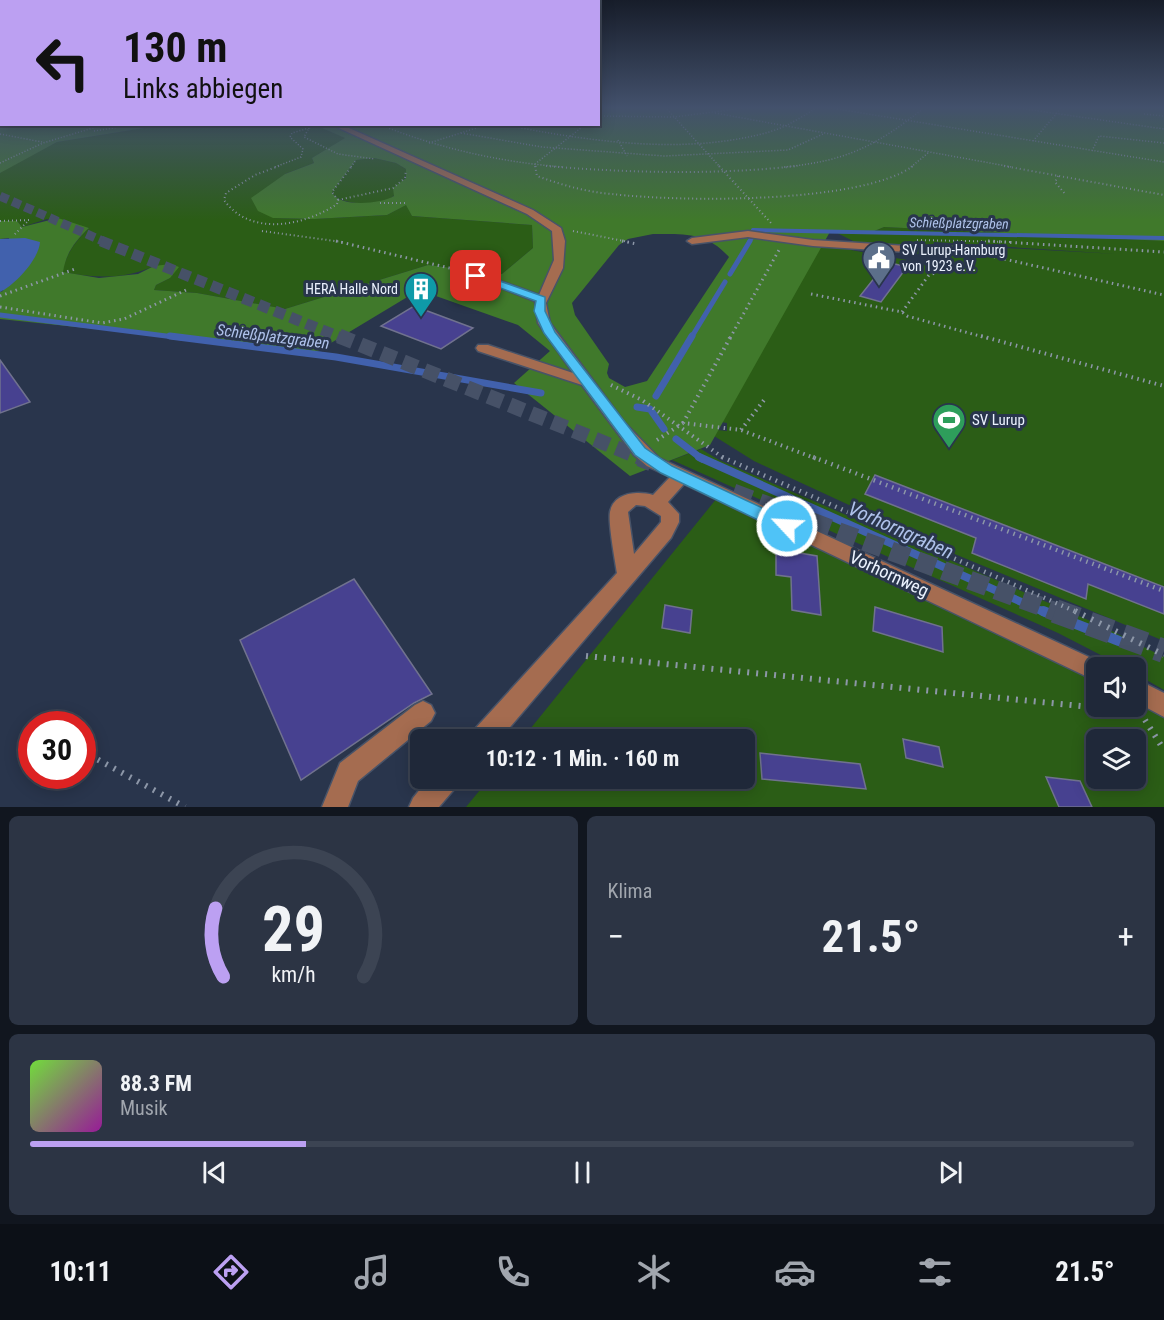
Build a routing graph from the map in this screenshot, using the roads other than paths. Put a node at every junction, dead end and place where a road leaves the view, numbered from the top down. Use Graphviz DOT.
graph roads {
  1 [pos="379,145"];
  2 [pos="692,241"];
  3 [pos="907,249"];
  4 [pos="476,276"];
  5 [pos="542,300"];
  6 [pos="483,348"];
  7 [pos="586,382"];
  8 [pos="681,477"];
  9 [pos="657,502"];
  10 [pos="627,575"];
  11 [pos="1086,666"];
  12 [pos="1146,703"];
  13 [pos="1164,706"];
  14 [pos="423,714"];
  15 [pos="492,729"];
  16 [pos="438,789"];
  17 [pos="335,807"];
  18 [pos="422,807"];
  1 -- 5 [label="street"];
  2 -- 3 [label="street"];
  4 -- 5 [label="street"];
  5 -- 7 [label="street, Vorhornweg"];
  6 -- 7 [label="street"];
  7 -- 8 [label="street, Vorhornweg"];
  8 -- 9 [label="street"];
  8 -- 11 [label="street, Vorhornweg"];
  9 -- 10 [label="street"];
  9 -- 10 [label="street"];
  10 -- 15 [label="street"];
  12 -- 13 [label="street"];
  14 -- 17 [label="street"];
  16 -- 18 [label="street"];
}
